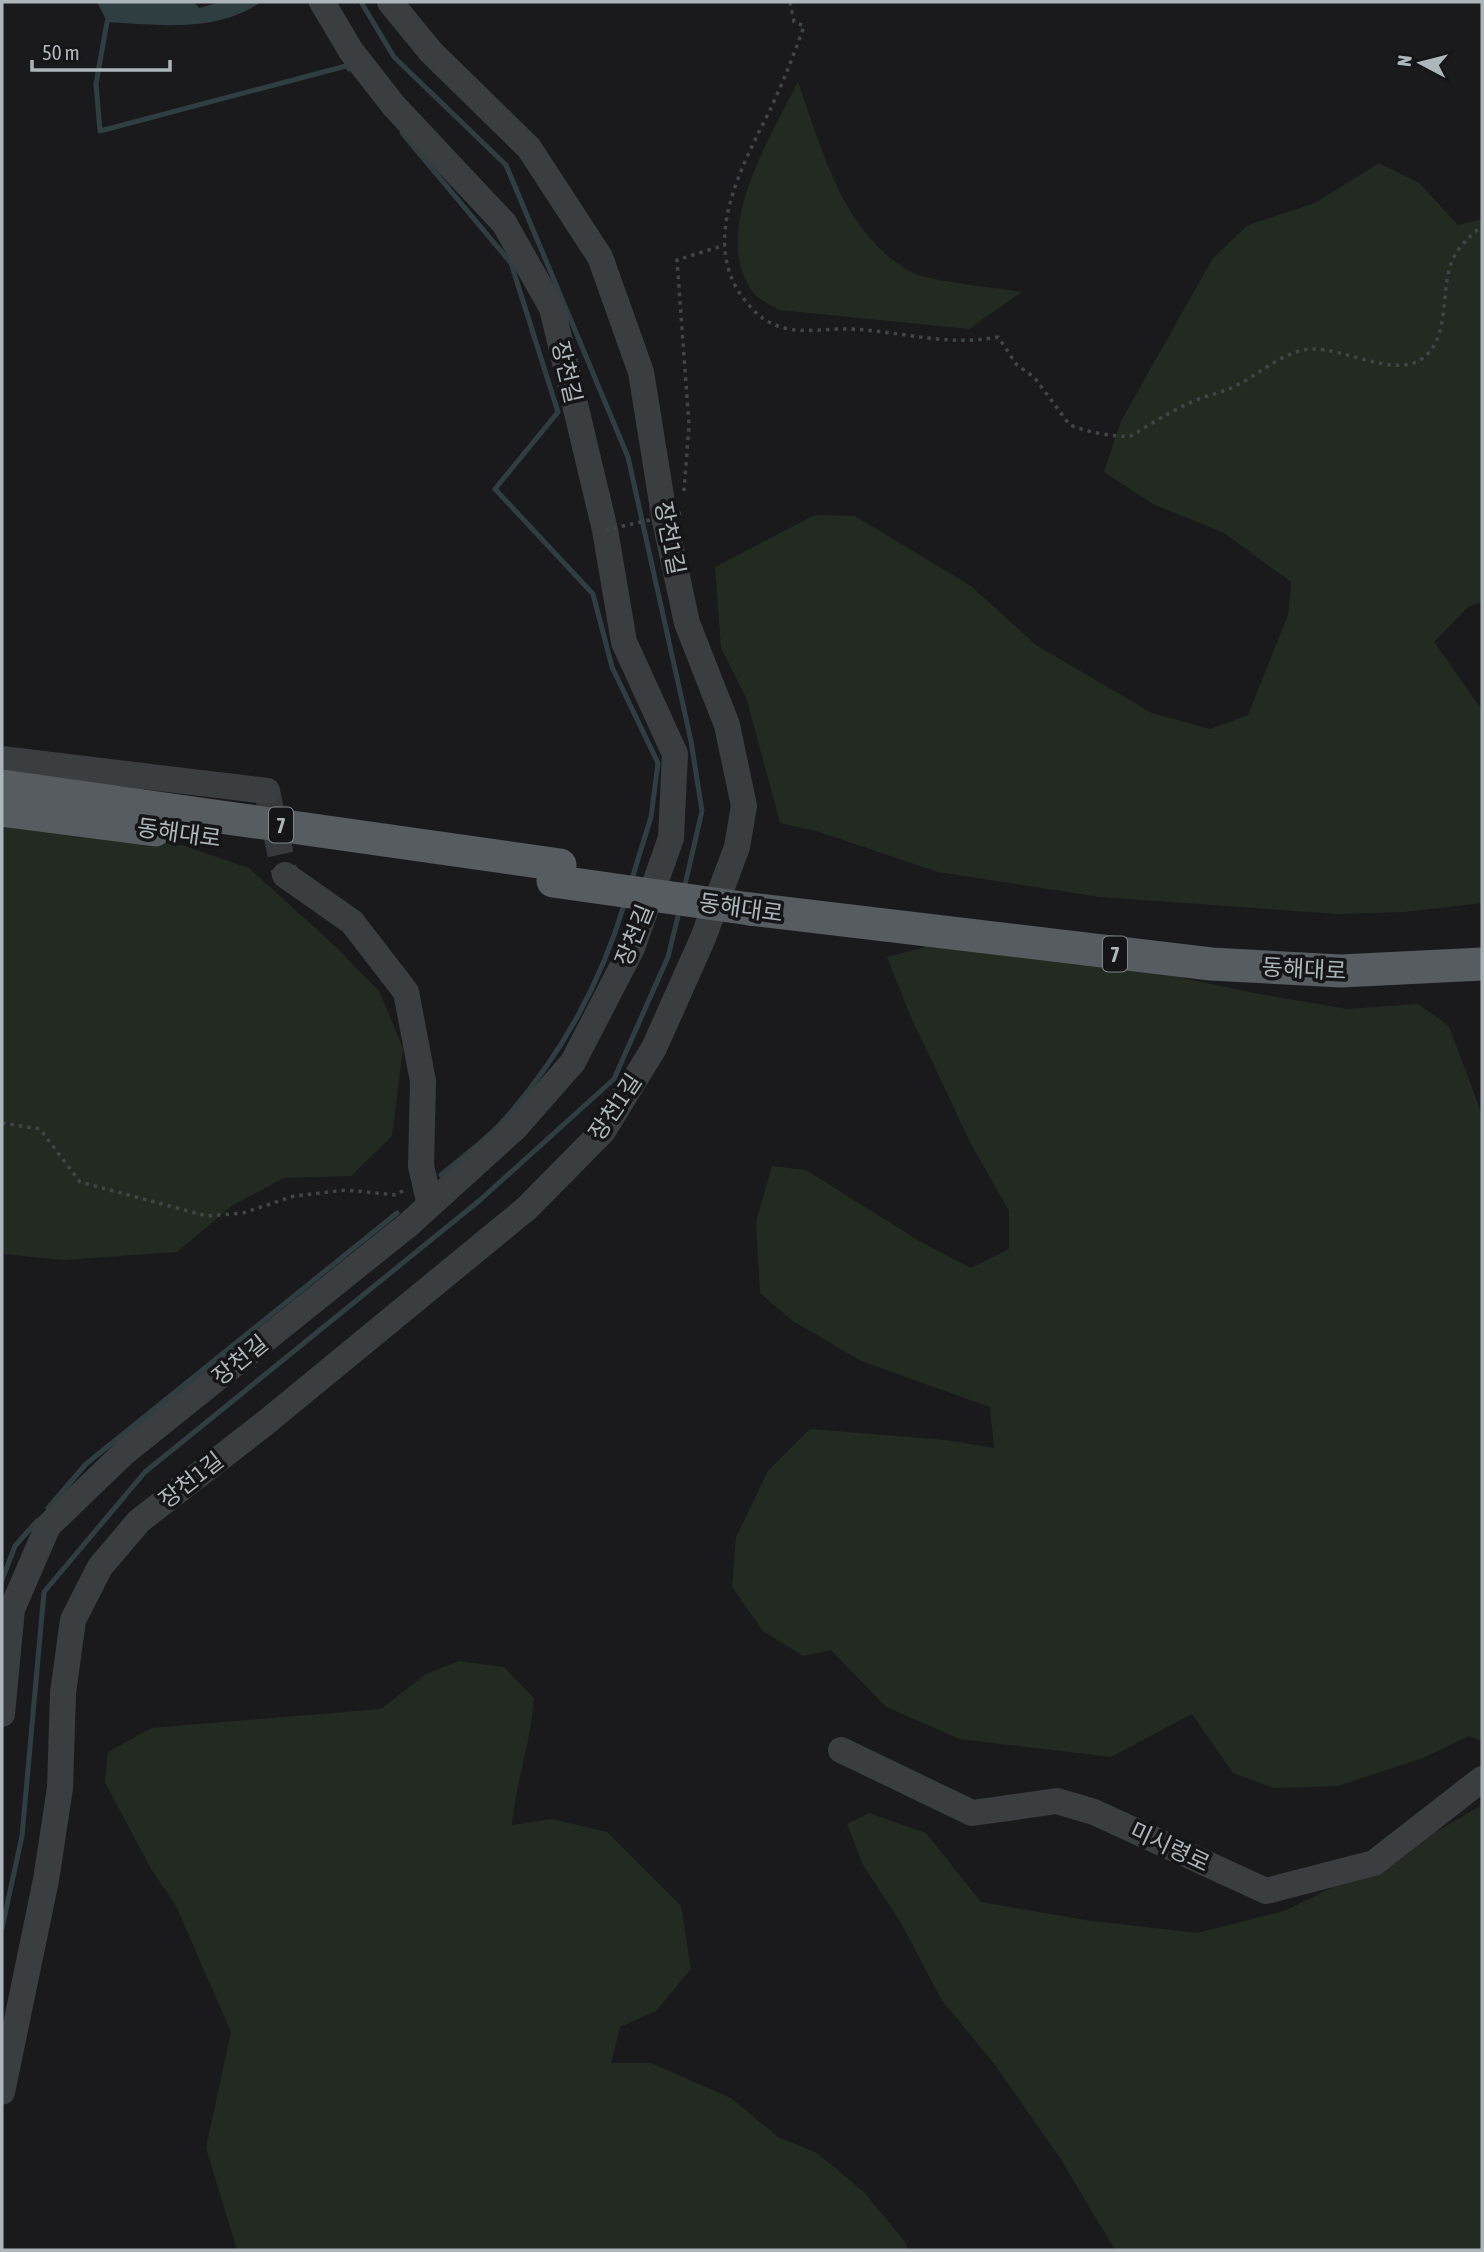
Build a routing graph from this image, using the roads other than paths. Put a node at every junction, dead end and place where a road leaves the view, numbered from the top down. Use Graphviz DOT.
graph roads {
  1 [pos="322,2"];
  2 [pos="390,2"];
  3 [pos="2,759"];
  4 [pos="2,786"];
  5 [pos="267,791"];
  6 [pos="2,810"];
  7 [pos="557,873"];
  8 [pos="285,875"];
  9 [pos="751,900"];
  10 [pos="1482,943"];
  11 [pos="1482,964"];
  12 [pos="430,1205"];
  13 [pos="2,1714"];
  14 [pos="841,1750"];
  15 [pos="1482,1779"];
  16 [pos="14,1986"];
  17 [pos="2,2092"];
  1 -- 12 [label="street, 장천길"];
  2 -- 16 [label="street, 장천1길"];
  3 -- 5 [label="street"];
  4 -- 7 [label="main road, 동해대로 / 7"];
  6 -- 7 [label="main road, 동해대로 / 7"];
  7 -- 9 [label="main road, 7"];
  8 -- 12 [label="street"];
  9 -- 10 [label="main road, 동해대로 / 7"];
  9 -- 11 [label="main road, 동해대로 / 7"];
  12 -- 13 [label="street, 장천길"];
  14 -- 15 [label="street, 미시령로"];
  16 -- 17 [label="street, 장천1길"];
}
